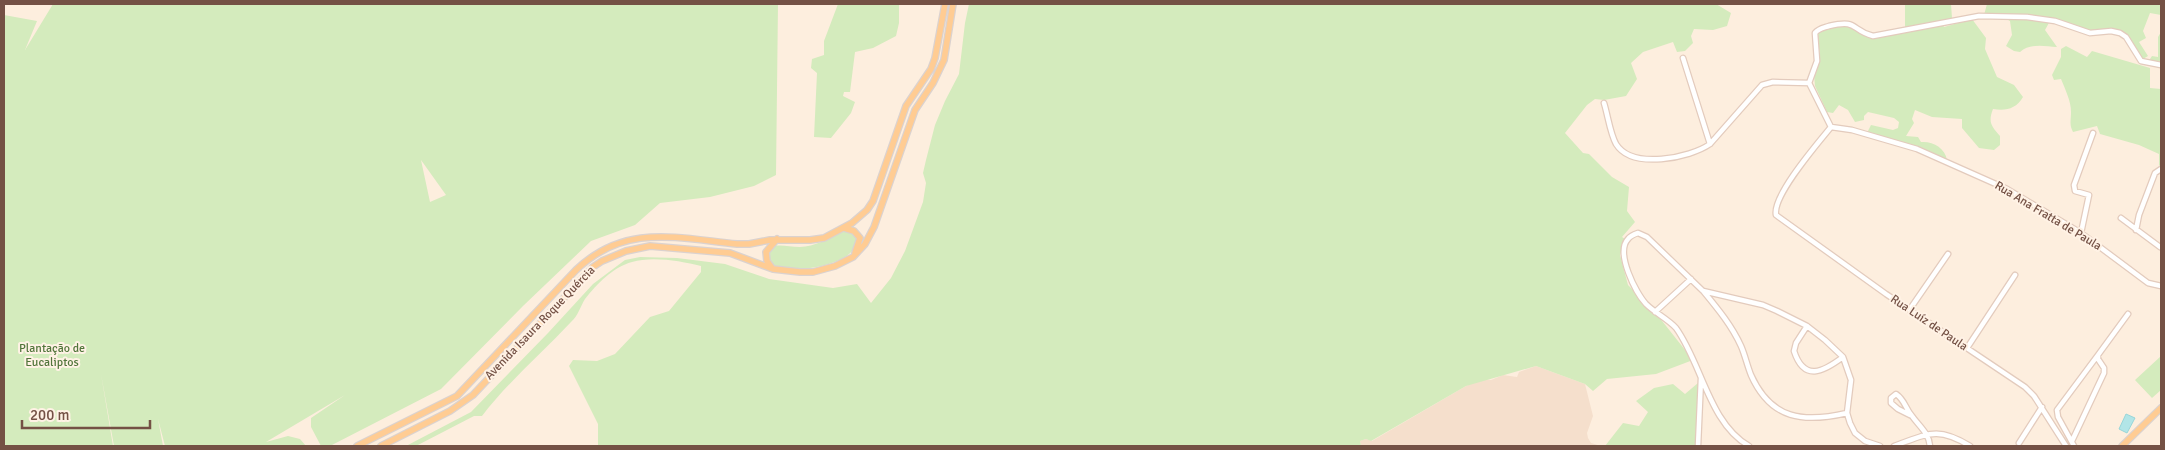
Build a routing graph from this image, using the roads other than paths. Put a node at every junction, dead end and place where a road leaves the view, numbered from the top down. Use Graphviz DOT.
graph roads {
  1 [pos="945,4"];
  2 [pos="953,4"];
  3 [pos="1683,58"];
  4 [pos="2161,65"];
  5 [pos="1809,83"];
  6 [pos="1604,103"];
  7 [pos="1831,127"];
  8 [pos="2094,132"];
  9 [pos="1710,144"];
  10 [pos="2161,169"];
  11 [pos="2120,218"];
  12 [pos="843,228"];
  13 [pos="2136,230"];
  14 [pos="2081,233"];
  15 [pos="776,239"];
  16 [pos="2161,247"];
  17 [pos="1948,254"];
  18 [pos="853,257"];
  19 [pos="773,269"];
  20 [pos="2015,275"];
  21 [pos="1691,279"];
  22 [pos="2161,286"];
  23 [pos="1703,291"];
  24 [pos="1910,309"];
  25 [pos="1655,312"];
  26 [pos="2128,314"];
  27 [pos="1806,326"];
  28 [pos="1967,348"];
  29 [pos="2098,354"];
  30 [pos="1843,357"];
  31 [pos="1701,374"];
  32 [pos="1712,401"];
  33 [pos="1700,403"];
  34 [pos="2042,407"];
  35 [pos="2161,408"];
  36 [pos="1847,414"];
  37 [pos="1910,415"];
  38 [pos="1927,434"];
  39 [pos="2072,440"];
  40 [pos="1865,441"];
  41 [pos="2019,443"];
  42 [pos="357,446"];
  43 [pos="381,446"];
  44 [pos="1698,446"];
  45 [pos="1749,446"];
  46 [pos="1868,446"];
  47 [pos="1880,446"];
  48 [pos="1894,446"];
  49 [pos="1930,446"];
  50 [pos="1970,446"];
  51 [pos="2066,446"];
  52 [pos="2074,446"];
  53 [pos="2122,446"];
  1 -- 12 [label="main road, Avenida Isaura Roque Quércia"];
  2 -- 18 [label="main road, Avenida Isaura Roque Quércia"];
  3 -- 9 [label="street"];
  4 -- 5 [label="street"];
  5 -- 7 [label="street"];
  5 -- 9 [label="street"];
  6 -- 9 [label="street"];
  7 -- 14 [label="street, Rua Ana Fratta de Paula"];
  7 -- 24 [label="street, Rua Luíz de Paula"];
  8 -- 14 [label="street"];
  10 -- 13 [label="street"];
  11 -- 13 [label="street"];
  12 -- 15 [label="main road, Avenida Isaura Roque Quércia"];
  12 -- 18 [label="main road"];
  13 -- 16 [label="street"];
  14 -- 22 [label="street, Rua Ana Fratta de Paula"];
  15 -- 19 [label="main road"];
  15 -- 42 [label="main road, Avenida Isaura Roque Quércia"];
  17 -- 24 [label="street"];
  18 -- 19 [label="main road, Avenida Isaura Roque Quércia"];
  19 -- 43 [label="main road, Avenida Isaura Roque Quércia"];
  20 -- 28 [label="street"];
  21 -- 23 [label="street"];
  21 -- 25 [label="street"];
  21 -- 25 [label="street"];
  23 -- 27 [label="street"];
  23 -- 36 [label="street"];
  24 -- 28 [label="street, Rua Luíz de Paula"];
  25 -- 31 [label="street"];
  26 -- 29 [label="street"];
  27 -- 30 [label="street"];
  27 -- 30 [label="street"];
  28 -- 34 [label="street, Rua Luíz de Paula"];
  29 -- 39 [label="street"];
  29 -- 39 [label="street"];
  30 -- 36 [label="street"];
  31 -- 32 [label="street"];
  31 -- 33 [label="street"];
  32 -- 33 [label="street"];
  32 -- 45 [label="street"];
  33 -- 44 [label="street"];
  34 -- 41 [label="street"];
  34 -- 51 [label="street, Rua Luíz de Paula"];
  35 -- 53 [label="main road"];
  36 -- 40 [label="street"];
  37 -- 37 [label="street"];
  37 -- 38 [label="street"];
  38 -- 48 [label="street"];
  38 -- 49 [label="street"];
  38 -- 50 [label="street"];
  39 -- 52 [label="street"];
  40 -- 46 [label="street"];
  40 -- 47 [label="street"];
}
